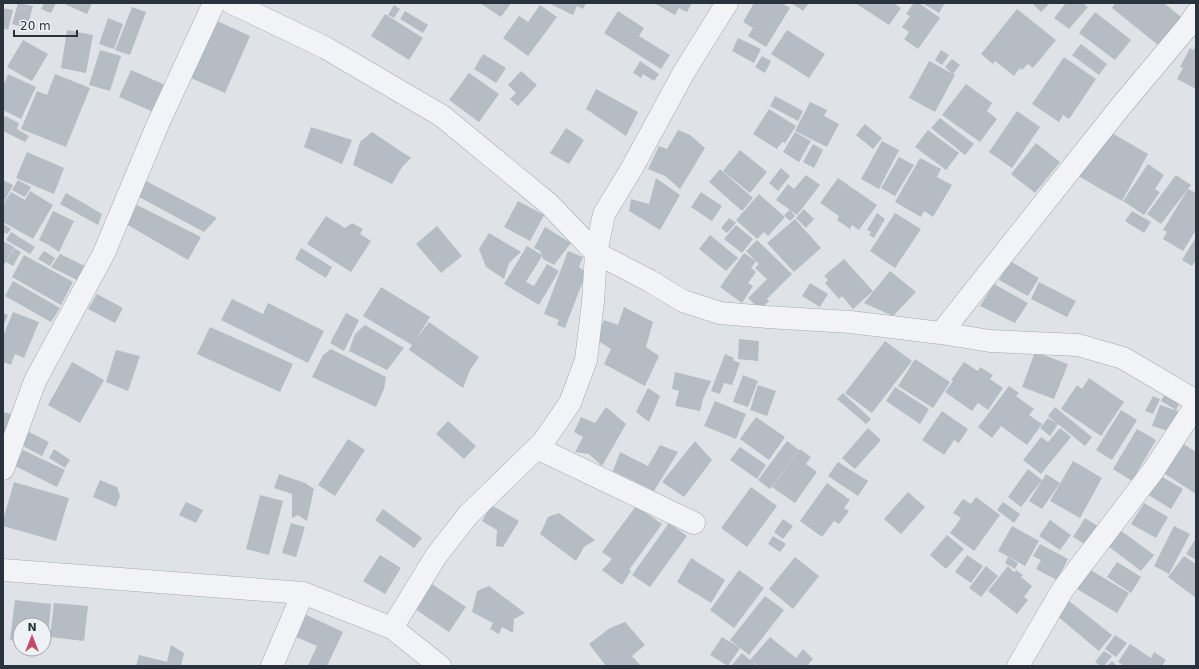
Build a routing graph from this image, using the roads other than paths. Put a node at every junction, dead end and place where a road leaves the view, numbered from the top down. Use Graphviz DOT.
graph roads {
  1 [pos="214,3"];
  2 [pos="232,3"];
  3 [pos="727,3"];
  4 [pos="1193,24"];
  5 [pos="596,253"];
  6 [pos="941,332"];
  7 [pos="1196,401"];
  8 [pos="1196,405"];
  9 [pos="1188,434"];
  10 [pos="537,448"];
  11 [pos="3,469"];
  12 [pos="694,523"];
  13 [pos="3,570"];
  14 [pos="303,593"];
  15 [pos="392,628"];
  16 [pos="272,666"];
  17 [pos="440,666"];
  18 [pos="1018,666"];
  1 -- 11 [label="street"];
  2 -- 5 [label="street"];
  3 -- 5 [label="street"];
  4 -- 6 [label="street"];
  5 -- 6 [label="street"];
  5 -- 10 [label="street"];
  6 -- 7 [label="street"];
  8 -- 9 [label="street"];
  9 -- 18 [label="street"];
  10 -- 12 [label="street"];
  10 -- 15 [label="street"];
  13 -- 14 [label="street"];
  14 -- 15 [label="street"];
  14 -- 16 [label="street"];
  15 -- 17 [label="street"];
}
